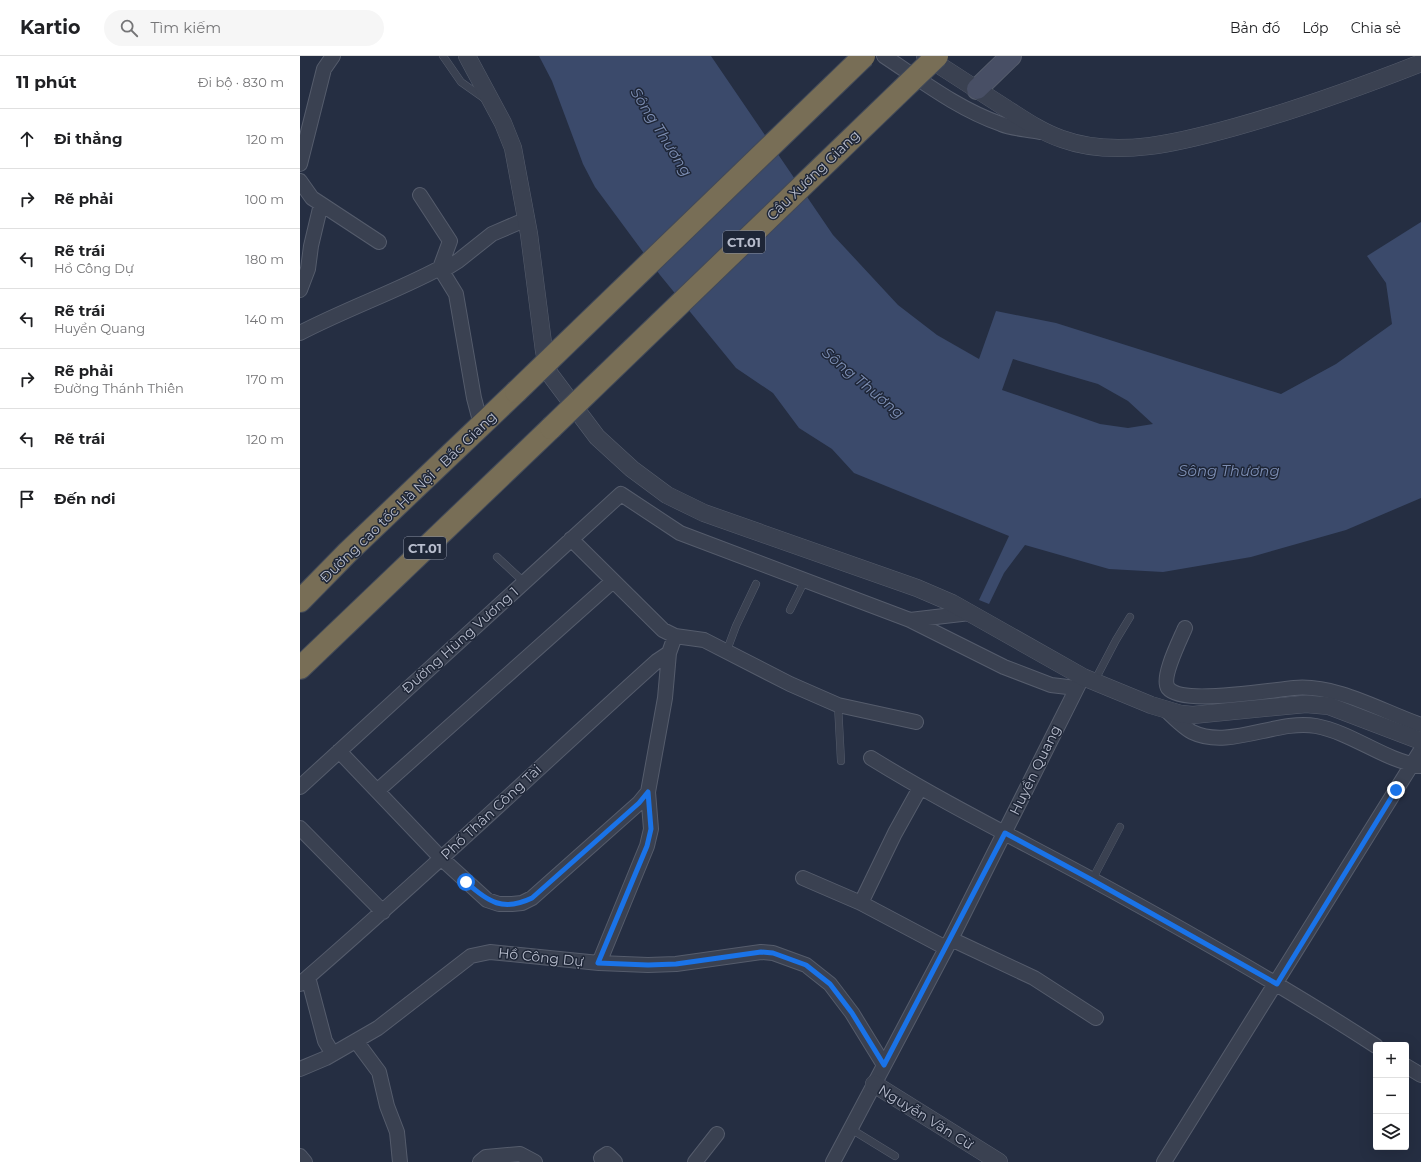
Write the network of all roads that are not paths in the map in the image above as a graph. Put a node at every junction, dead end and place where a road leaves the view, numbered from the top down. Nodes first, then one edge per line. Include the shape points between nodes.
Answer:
1 (333, 56) edge
2 (443, 56) edge
3 (467, 56) edge
4 (864, 56) edge
5 (884, 56) edge
6 (925, 56) edge
7 (937, 56) edge
8 (1010, 56) edge
9 (1421, 62) edge
10 (977, 89) junction
11 (491, 103) junction
12 (1046, 133) junction
13 (300, 164) edge
14 (300, 181) edge
15 (420, 195) dead end
16 (321, 204) junction
17 (527, 219) junction
18 (379, 242) dead end
19 (441, 269) junction
20 (300, 290) edge
21 (300, 333) edge
22 (479, 417) dead end
23 (571, 539) junction
24 (348, 552) junction
25 (497, 557) dead end
26 (613, 580) junction
27 (805, 580) junction
28 (524, 582) junction
29 (300, 584) edge
30 (756, 584) dead end
31 (300, 601) edge
32 (790, 610) dead end
33 (970, 613) junction
34 (1130, 617) dead end
35 (910, 620) junction
36 (1185, 628) dead end
37 (675, 636) junction
38 (727, 650) junction
39 (669, 653) junction
40 (300, 668) edge
41 (1084, 682) junction
42 (838, 706) junction
43 (1166, 710) junction
44 (916, 722) dead end
45 (1421, 725) edge
46 (1421, 741) edge
47 (1421, 750) edge
48 (339, 751) junction
49 (871, 758) dead end
50 (841, 761) dead end
51 (1416, 765) edge
52 (300, 787) edge
53 (920, 788) junction
54 (377, 791) junction
55 (648, 792) junction
56 (1120, 827) dead end
57 (300, 828) edge
58 (1005, 833) junction
59 (442, 858) junction
60 (803, 878) dead end
61 (1092, 880) junction
62 (861, 903) junction
63 (383, 912) junction
64 (948, 943) junction
65 (598, 963) junction
66 (304, 980) edge
67 (1277, 984) junction
68 (1096, 1018) dead end
69 (356, 1041) junction
70 (1373, 1044) edge
71 (333, 1054) junction
72 (884, 1065) junction
73 (1409, 1068) edge
74 (300, 1069) edge
75 (1421, 1075) edge
76 (874, 1084) junction
77 (850, 1130) junction
78 (717, 1134) dead end
79 (300, 1156) edge
80 (895, 1156) dead end
81 (601, 1158) dead end
82 (305, 1162) edge
83 (400, 1162) edge
84 (480, 1162) edge
85 (535, 1162) edge
86 (615, 1162) edge
87 (695, 1162) edge
88 (833, 1162) edge
89 (999, 1162) edge
90 (1164, 1162) edge

1 - 13 street via 324,69
2 - 11 lane via 460,82
3 - 11 street
4 - 24 highway, Đường cao tốc Hà Nội - Bắc Giang, bridge
5 - 12 street via 975,113 1001,125
6 - 10 street
7 - 40 highway, Cầu Xương Giang / CT.01, bridge
8 - 10 main road
9 - 12 street via 1337,96 1268,118 1155,145 1107,148 1086,146
10 - 12 street
11 - 17 street via 513,148
14 - 16 street via 312,198
15 - 19 street via 450,241
16 - 18 street
16 - 20 street via 308,269
17 - 19 street via 492,234 458,261
17 - 33 street via 549,372 597,437 632,469 667,495 704,513 917,588
19 - 21 street
19 - 22 street via 456,294
23 - 26 street
23 - 27 street, Đường Hùng Vương 1 via 620,494 680,533
23 - 28 street, Đường Hùng Vương 1
24 - 29 highway
24 - 31 highway, Đường cao tốc Hà Nội - Bắc Giang
25 - 28 lane
26 - 37 street via 663,630
26 - 54 street
27 - 32 lane
27 - 35 street
28 - 48 street, Đường Hùng Vương 1
30 - 38 lane
33 - 35 street
33 - 41 street
34 - 41 lane
35 - 41 street via 1004,668 1051,685
36 - 45 street via 1167,673 1167,684 1175,692 1207,698 1312,687 1334,692
37 - 38 street via 704,640
37 - 39 street
38 - 42 street
39 - 55 street via 665,698
39 - 59 street, Phố Thân Công Tài via 557,751
41 - 43 street
41 - 58 street, Huyền Quang
42 - 44 street
42 - 50 lane
43 - 46 street via 1193,715 1319,704
43 - 51 street via 1190,731 1208,736 1224,737 1292,726 1315,726 1352,737 1371,748
47 - 51 street
48 - 52 street, Đường Hùng Vương 1
48 - 54 street
49 - 53 street
51 - 67 street
53 - 58 street
53 - 62 street
54 - 59 street
55 - 59 street via 639,803 532,898 522,903 499,904 487,900
55 - 65 street via 651,829 647,846
56 - 61 lane
57 - 63 street
58 - 61 street
58 - 64 street, Huyền Quang
59 - 63 street, Phố Thân Công Tài
60 - 62 street
61 - 67 street
62 - 64 street
63 - 66 street, Phố Thân Công Tài
64 - 68 street via 1034,978
64 - 72 street, Huyền Quang
65 - 69 street, Hồ Công Dự via 490,952 471,956 378,1028
65 - 72 street, Hồ Công Dự via 676,964 761,952 773,953 806,965 830,984 852,1013
66 - 71 street via 325,1041
67 - 70 street
67 - 90 street
69 - 71 street, Hồ Công Dự
69 - 83 street via 378,1072 397,1132
71 - 74 street, Hồ Công Dự
72 - 76 street, Huyền Quang
73 - 75 street
76 - 77 street, Huyền Quang
76 - 89 street, Nguyễn Văn Cừ
77 - 80 lane
77 - 88 street, Huyền Quang
78 - 87 street
79 - 82 street
81 - 86 street via 607,1154
84 - 85 street via 486,1158 520,1154

